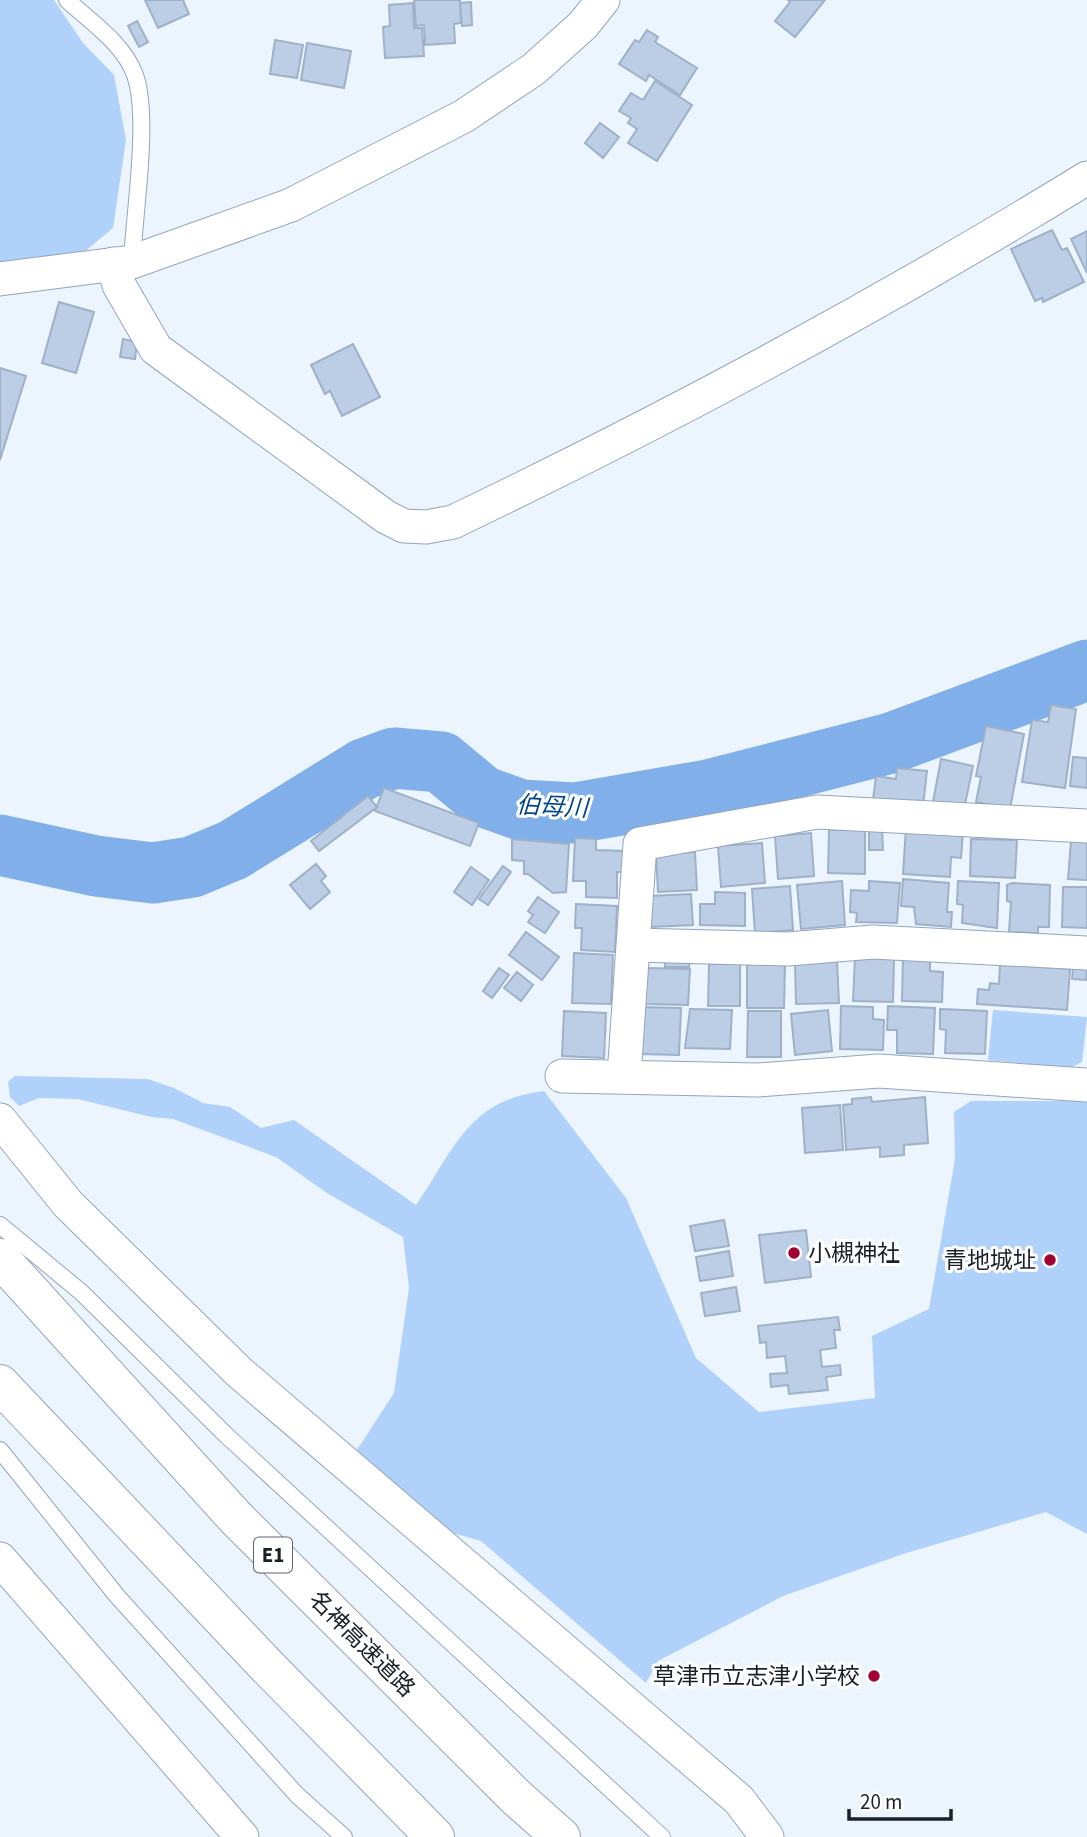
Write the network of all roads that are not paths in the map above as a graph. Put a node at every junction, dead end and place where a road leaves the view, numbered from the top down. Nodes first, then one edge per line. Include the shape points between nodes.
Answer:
1 (67, 0) edge
2 (603, 0) edge
3 (1087, 178) edge
4 (123, 263) junction
5 (0, 279) edge
6 (1087, 826) edge
7 (634, 945) junction
8 (1087, 953) edge
9 (562, 1076) dead end
10 (624, 1076) junction
11 (1087, 1085) edge
12 (0, 1120) edge
13 (0, 1224) edge
14 (0, 1258) edge
15 (0, 1384) edge
16 (0, 1450) edge
17 (0, 1559) edge
18 (242, 1837) edge
19 (344, 1837) edge
20 (436, 1837) edge
21 (561, 1837) edge
22 (662, 1837) edge
23 (768, 1837) edge

1 - 4 lane via 119,48 135,75 141,125
2 - 4 street via 583,25 534,69 464,116 291,205
3 - 4 street via 971,249 681,409 453,522 426,527 404,526 358,498 156,349 119,285
4 - 5 street
6 - 7 street via 817,812 640,844
7 - 8 street via 788,949 873,942
7 - 10 street
9 - 10 street
10 - 11 street via 758,1080 879,1071
12 - 23 street via 68,1204 239,1372 739,1800
13 - 22 lane via 81,1292 227,1436
14 - 21 highway, 名神高速道路 / E1 via 236,1518
15 - 20 highway
16 - 19 lane via 117,1596 297,1795
17 - 18 street

